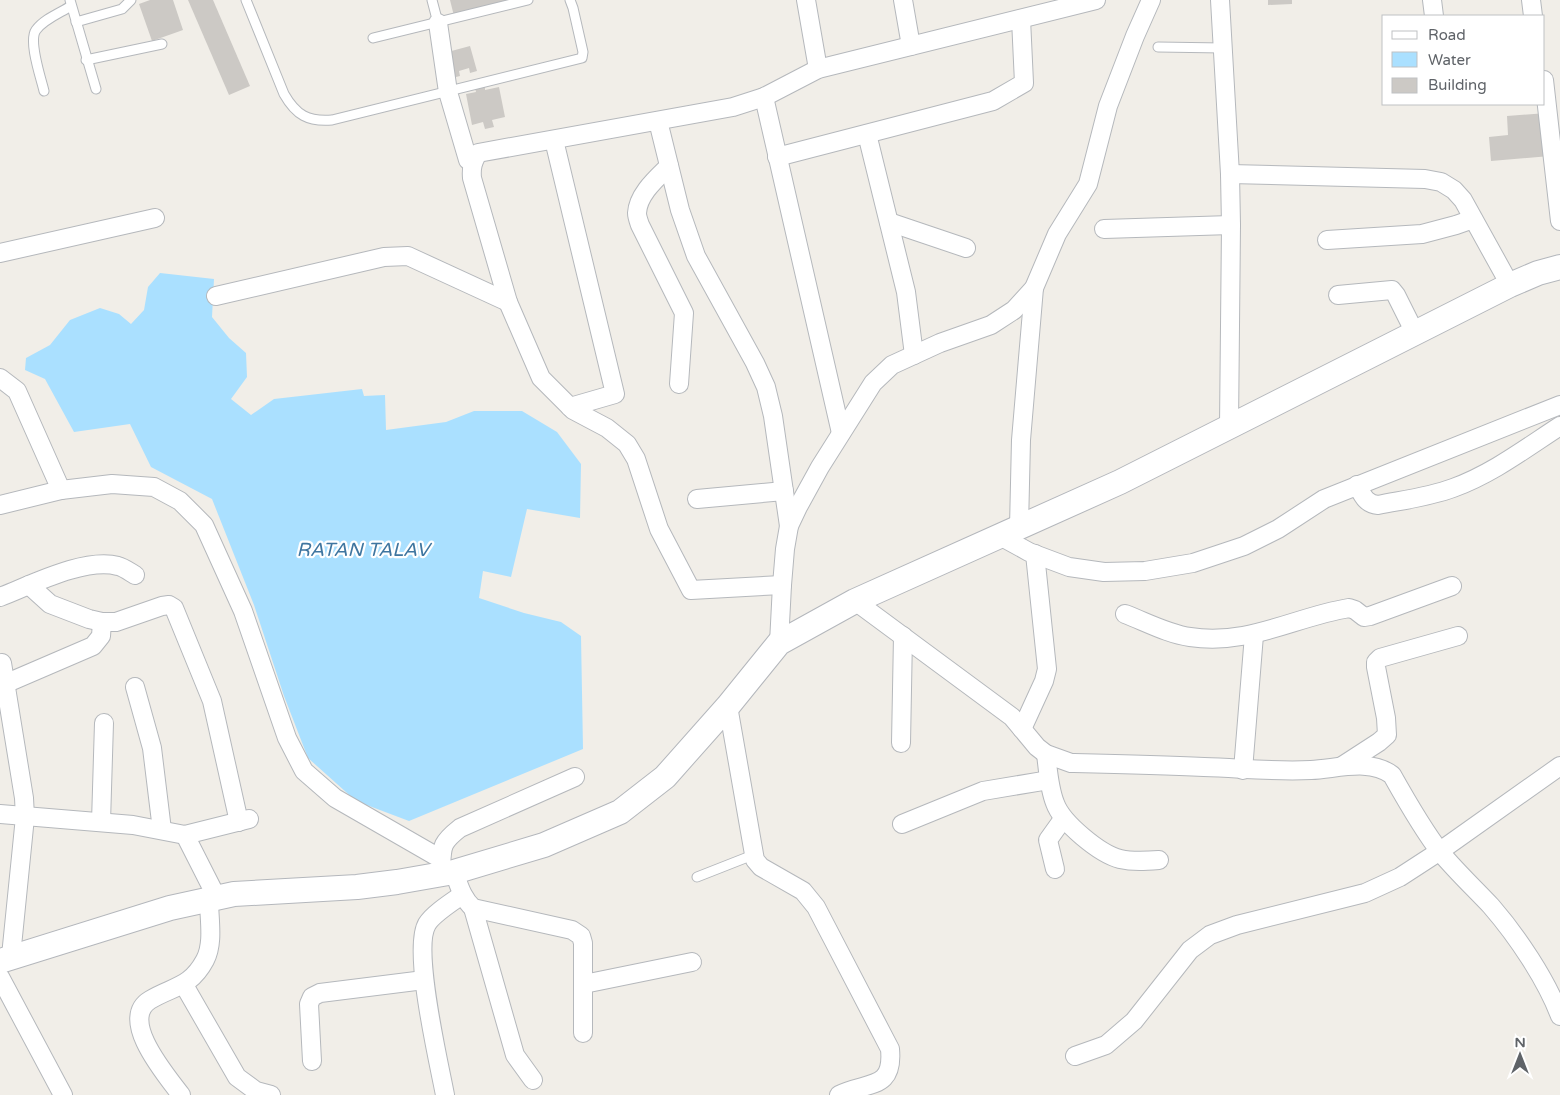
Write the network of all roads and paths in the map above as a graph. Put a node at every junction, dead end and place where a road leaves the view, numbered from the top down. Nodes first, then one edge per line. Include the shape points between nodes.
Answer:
1 (131, 0) edge
2 (246, 0) edge
3 (432, 0) edge
4 (528, 0) edge
5 (570, 0) edge
6 (806, 0) edge
7 (903, 0) edge
8 (1096, 0) edge
9 (1151, 0) edge
10 (1220, 0) edge
11 (1432, 0) edge
12 (1530, 0) edge
13 (70, 3) edge
14 (1434, 15) edge
15 (1533, 15) edge
16 (1021, 18) junction
17 (76, 22) junction
18 (438, 22) junction
19 (373, 38) dead end
20 (162, 44) dead end
21 (911, 46) junction
22 (1158, 47) dead end
23 (1223, 48) junction
24 (86, 60) junction
25 (818, 69) junction
26 (96, 89) dead end
27 (1545, 89) edge
28 (44, 91) dead end
29 (448, 92) junction
30 (764, 97) junction
31 (658, 120) junction
32 (866, 134) junction
33 (554, 140) junction
34 (777, 157) junction
35 (473, 162) junction
36 (670, 166) junction
37 (1230, 174) junction
38 (155, 218) dead end
39 (1473, 219) junction
40 (1560, 221) edge
41 (889, 222) junction
42 (1231, 225) junction
43 (1104, 229) dead end
44 (1327, 240) dead end
45 (966, 248) dead end
46 (0, 253) edge
47 (1560, 268) edge
48 (1510, 285) junction
49 (1034, 288) junction
50 (1338, 295) dead end
51 (216, 296) dead end
52 (508, 302) junction
53 (1415, 333) junction
54 (914, 355) junction
55 (0, 378) edge
56 (679, 384) dead end
57 (1560, 405) edge
58 (570, 407) junction
59 (1560, 426) edge
60 (1229, 427) junction
61 (842, 433) junction
62 (1357, 485) junction
63 (61, 490) junction
64 (784, 491) junction
65 (697, 499) dead end
66 (0, 505) edge
67 (789, 526) junction
68 (1009, 532) junction
69 (1035, 554) junction
70 (135, 575) dead end
71 (782, 584) junction
72 (29, 585) junction
73 (1452, 586) dead end
74 (0, 596) edge
75 (855, 601) junction
76 (1125, 614) dead end
77 (102, 622) junction
78 (1254, 635) junction
79 (903, 636) junction
80 (1458, 636) dead end
81 (779, 643) junction
82 (2, 663) dead end
83 (3, 686) edge
84 (135, 686) dead end
85 (728, 706) junction
86 (104, 723) dead end
87 (1022, 729) junction
88 (901, 742) dead end
89 (1046, 754) junction
90 (1560, 766) edge
91 (1340, 768) junction
92 (1243, 770) junction
93 (575, 777) dead end
94 (1049, 780) junction
95 (0, 814) edge
96 (25, 817) junction
97 (1063, 819) junction
98 (101, 822) junction
99 (902, 824) dead end
100 (162, 830) junction
101 (185, 836) junction
102 (1440, 851) junction
103 (753, 855) junction
104 (1159, 860) dead end
105 (445, 868) junction
106 (1055, 869) dead end
107 (697, 878) dead end
108 (213, 899) junction
109 (468, 901) junction
110 (3, 962) edge
111 (692, 962) dead end
112 (424, 980) junction
113 (584, 984) junction
114 (184, 985) junction
115 (1560, 1016) edge
116 (583, 1033) dead end
117 (1075, 1056) dead end
118 (312, 1061) dead end
119 (533, 1080) dead end
120 (843, 1093) edge
121 (63, 1095) edge
122 (180, 1095) edge
123 (272, 1095) edge
124 (445, 1095) edge

1 - 17 lane via 122,9
2 - 29 lane via 284,94 290,105 311,120 332,120
3 - 18 lane
4 - 18 lane
5 - 29 lane via 582,58
6 - 25 street
7 - 21 street
8 - 16 street
9 - 49 street via 1108,106 1088,184 1057,234
10 - 23 street
11 - 14 street
12 - 15 street
13 - 17 lane
13 - 28 lane via 34,32 32,42
16 - 21 street
16 - 32 street via 1024,83 993,101
17 - 24 lane
18 - 19 lane
18 - 29 street
20 - 24 lane
21 - 25 street
22 - 23 lane
23 - 37 street
24 - 26 lane
25 - 30 street
27 - 40 street
29 - 35 street via 468,160
30 - 31 street via 733,107
30 - 34 street
31 - 33 street
31 - 36 street
32 - 34 street
32 - 41 street
33 - 35 street via 478,153
33 - 58 street via 615,394
34 - 61 street
35 - 52 street via 472,178
36 - 56 street via 652,183 640,201 637,214 684,313
36 - 64 street via 680,210 696,256 766,387
37 - 39 street via 1425,179 1441,182 1454,190
37 - 42 street
38 - 46 street
39 - 44 street via 1422,234
39 - 48 street
41 - 45 street
41 - 54 street via 906,292
42 - 43 street
42 - 60 street
47 - 48 street
48 - 53 street
49 - 54 street via 1014,310 991,325
49 - 68 street via 1023,421
50 - 53 street via 1392,290
51 - 52 street via 384,257 408,256
52 - 58 street via 541,378
53 - 60 street
54 - 61 street via 892,365 873,383
55 - 63 street via 17,391
57 - 62 street
58 - 71 street via 607,428 627,444 636,459 659,528 690,590
59 - 62 street via 1491,470 1428,496 1370,504
60 - 68 street via 1120,482
61 - 67 street
62 - 69 street via 1324,499 1278,529 1244,546 1193,563 1144,572 1104,572 1069,568
63 - 66 street
63 - 105 street via 112,484 154,486 180,501 204,525 243,611 287,738 304,771 335,798
64 - 65 street
64 - 67 street
67 - 71 street
68 - 69 street
68 - 75 street
69 - 87 street via 1047,669
70 - 72 street via 118,566 93,565 68,570
71 - 81 street
72 - 74 street
72 - 77 street via 50,604
73 - 78 street via 1370,616 1364,617 1349,608
75 - 79 street
75 - 81 street
76 - 78 street via 1190,637
77 - 83 street via 101,636 93,646
77 - 101 street via 116,622 162,606 174,608 212,701 244,821
78 - 92 street
79 - 87 street via 1012,717
79 - 88 street
80 - 91 street via 1380,658 1376,662 1387,735
81 - 85 street
82 - 83 street
83 - 96 street
84 - 100 street via 152,748
85 - 103 street
85 - 105 street via 665,777 620,812 544,846
86 - 98 street
87 - 89 street
89 - 92 street via 1071,763
89 - 94 street
90 - 102 street
91 - 92 street
91 - 102 street via 1374,766 1392,775
93 - 105 street via 460,828 448,837 442,848
94 - 97 street
94 - 99 street via 983,791
95 - 96 street
96 - 98 street
96 - 110 street
97 - 104 street via 1089,842 1119,859
97 - 106 street via 1048,840
98 - 100 street
100 - 101 street
101 - 108 street
102 - 115 street via 1491,906 1530,959 1549,989
102 - 117 street via 1400,877 1365,893 1237,925 1210,935 1190,950 1134,1020 1106,1045
103 - 107 lane
103 - 120 street via 758,864 809,897 890,1049 888,1073 880,1081
105 - 108 street via 398,882 234,894
105 - 109 street
108 - 110 street via 170,908
108 - 114 street via 206,959
109 - 112 street via 427,925 423,946
109 - 113 street via 572,930 583,943
109 - 119 street via 515,1055
110 - 121 street
111 - 113 street
112 - 118 street via 312,997 309,1004
112 - 124 street
113 - 116 street
114 - 122 street via 150,999 141,1006 138,1017 142,1036 153,1057
114 - 123 street via 236,1076 256,1092

